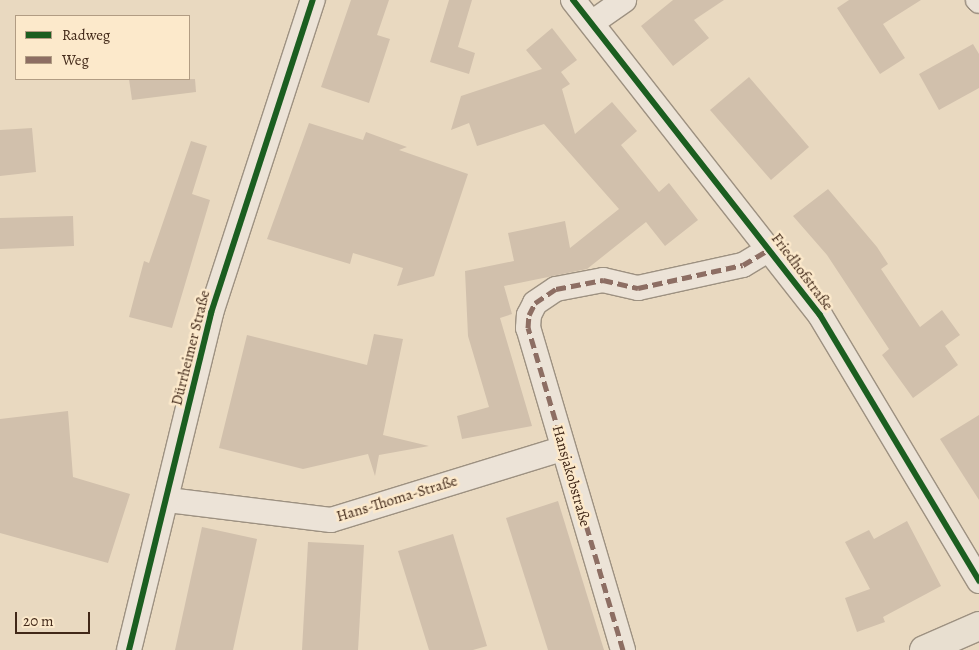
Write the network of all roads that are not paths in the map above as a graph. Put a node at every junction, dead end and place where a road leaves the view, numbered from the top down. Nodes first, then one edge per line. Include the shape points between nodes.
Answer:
1 (313, 0) edge
2 (573, 0) edge
3 (624, 0) edge
4 (593, 22) junction
5 (770, 250) junction
6 (562, 449) junction
7 (168, 500) junction
8 (979, 581) edge
9 (979, 626) edge
10 (129, 650) edge
11 (622, 650) edge
12 (924, 650) edge

1 - 7 street, Dürrheimer Straße via 211,313
2 - 4 street, Friedhofstraße
3 - 4 street
4 - 5 street, Friedhofstraße
5 - 6 street, Hansjakobstraße via 743,265 638,288 603,280 556,289 535,303 529,315 528,328
5 - 8 street, Friedhofstraße via 820,315
6 - 7 street, Hans-Thoma-Straße via 331,520
6 - 11 street, Hansjakobstraße
7 - 10 street, Dürrheimer Straße
9 - 12 main road

